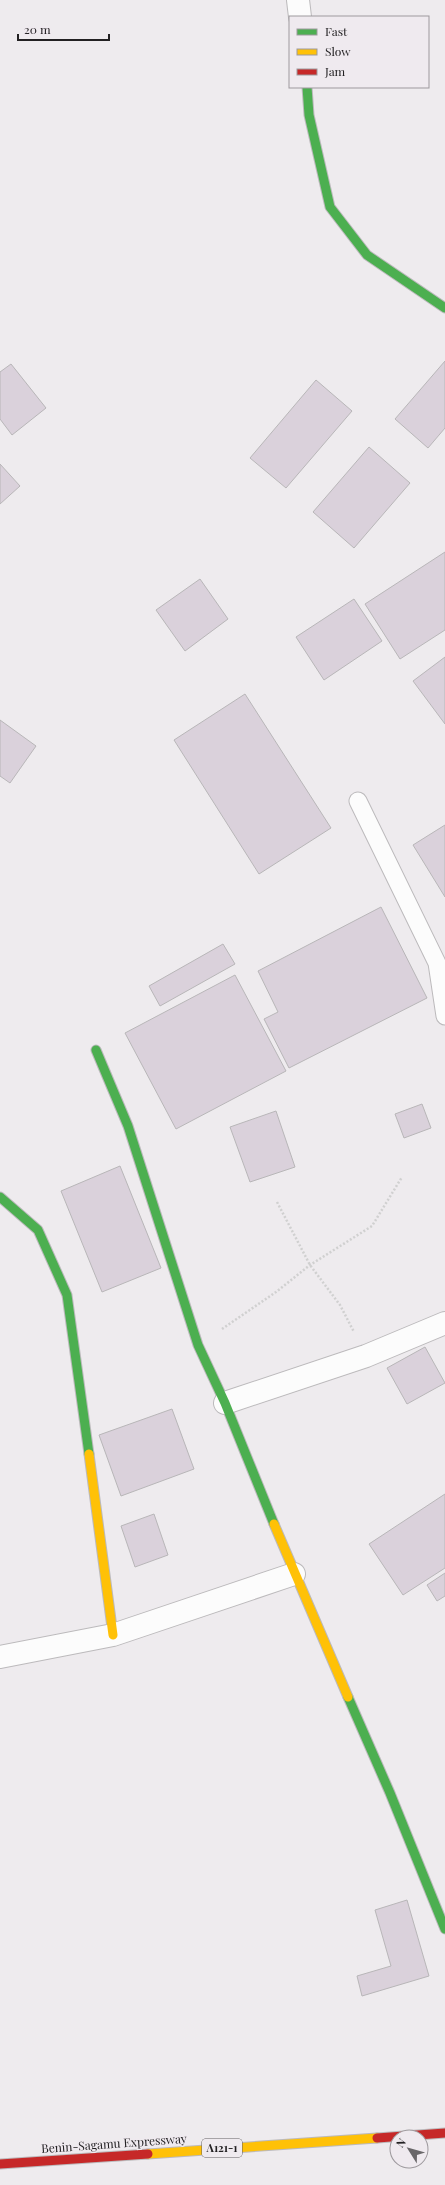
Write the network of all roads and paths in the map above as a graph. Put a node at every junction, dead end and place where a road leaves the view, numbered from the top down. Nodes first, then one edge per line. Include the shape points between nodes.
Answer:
1 (298, 0) edge
2 (300, 16) edge
3 (307, 88) edge
4 (445, 308) edge
5 (358, 801) dead end
6 (445, 1016) edge
7 (96, 1050) dead end
8 (402, 1177) dead end
9 (0, 1196) edge
10 (277, 1202) dead end
11 (310, 1265) junction
12 (445, 1323) edge
13 (198, 1345) junction
14 (366, 1356) junction
15 (225, 1403) junction
16 (294, 1574) junction
17 (113, 1635) junction
18 (0, 1657) edge
19 (445, 1929) edge
20 (445, 2133) edge
21 (0, 2164) edge

1 - 2 street
3 - 4 main road via 309,115 330,207 367,255
5 - 6 lane via 437,963
7 - 13 main road via 128,1126
8 - 11 path via 372,1226
9 - 17 main road via 38,1230 67,1296
10 - 11 path
11 - 13 path via 276,1292
11 - 14 path via 340,1305
12 - 14 street
13 - 15 main road
14 - 15 street
15 - 16 main road
16 - 17 street
16 - 19 main road via 390,1793
17 - 18 street
20 - 21 main road, Benin-Sagamu Expressway / A121-1

